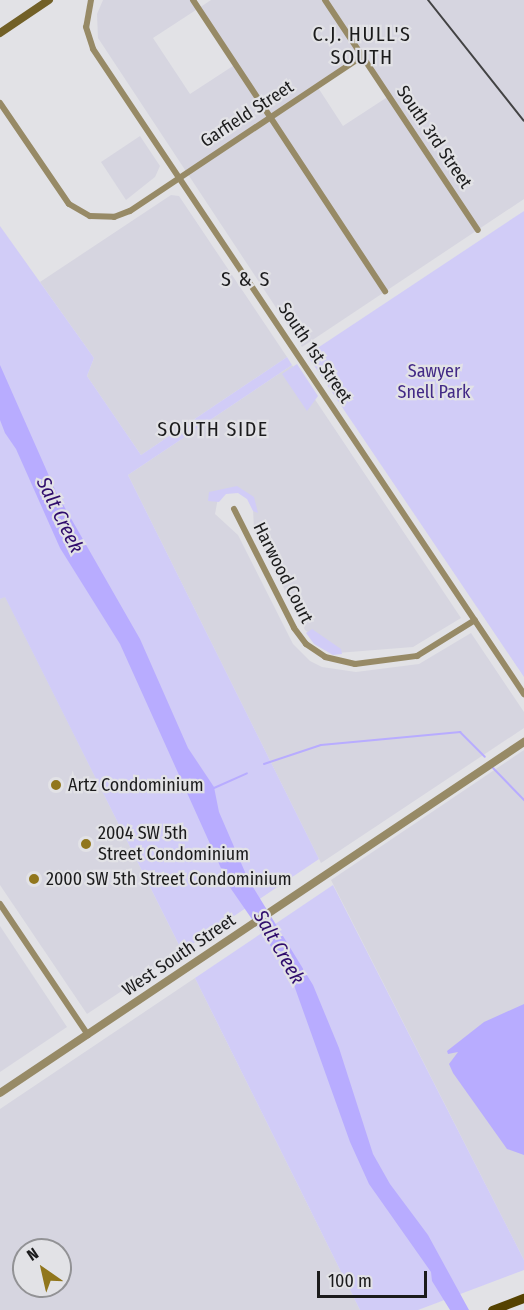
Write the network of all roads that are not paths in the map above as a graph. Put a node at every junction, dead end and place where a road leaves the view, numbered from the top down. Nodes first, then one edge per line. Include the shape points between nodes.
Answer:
1 (49, 0) edge
2 (91, 0) edge
3 (193, 0) edge
4 (325, 0) edge
5 (0, 33) edge
6 (362, 56) junction
7 (0, 103) edge
8 (271, 116) junction
9 (179, 177) junction
10 (478, 230) dead end
11 (385, 291) dead end
12 (234, 509) dead end
13 (475, 620) junction
14 (524, 694) edge
15 (524, 742) edge
16 (0, 904) edge
17 (88, 1035) junction
18 (0, 1093) edge
19 (523, 1298) edge
20 (492, 1310) edge

1 - 5 main road
2 - 9 street, South 1st Street via 86,27 93,49
3 - 8 street
4 - 6 street, South 3rd Street
6 - 8 street, Garfield Street
6 - 10 street, South 3rd Street
7 - 9 street, Garfield Street via 60,194 79,212 99,217 121,215
8 - 9 street, Garfield Street
8 - 11 street
9 - 13 street, South 1st Street
12 - 13 street, Harwood Court via 294,628 306,644 325,657 355,664 417,656
13 - 14 street, South 1st Street
15 - 17 street, West South Street
16 - 17 street
17 - 18 street, West South Street
19 - 20 main road

